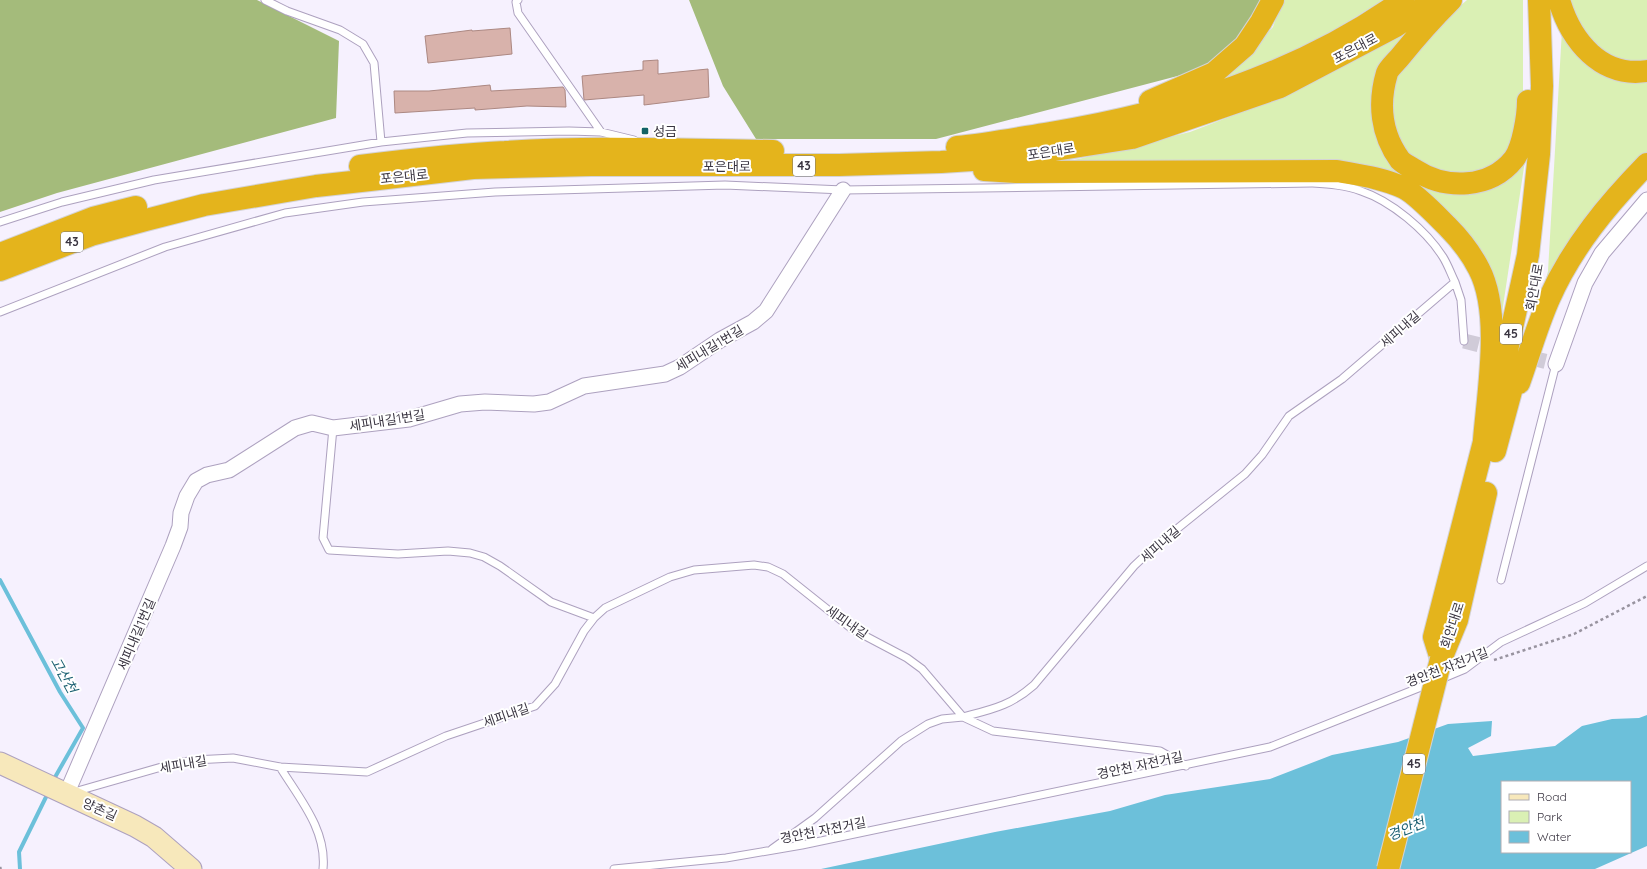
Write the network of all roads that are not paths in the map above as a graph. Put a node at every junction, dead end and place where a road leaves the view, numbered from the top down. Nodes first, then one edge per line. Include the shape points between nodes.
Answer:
1 (265, 0) edge
2 (518, 0) edge
3 (1273, 0) edge
4 (1403, 0) edge
5 (1434, 0) edge
6 (1451, 0) edge
7 (1539, 0) edge
8 (1553, 0) edge
9 (1559, 0) edge
10 (1647, 71) edge
11 (1082, 128) junction
12 (601, 132) junction
13 (381, 142) junction
14 (679, 150) junction
15 (893, 163) junction
16 (1647, 164) edge
17 (843, 190) junction
18 (1647, 200) edge
19 (93, 218) junction
20 (146, 220) junction
21 (0, 222) edge
22 (0, 241) edge
23 (0, 254) edge
24 (0, 270) edge
25 (1455, 282) junction
26 (0, 284) edge
27 (0, 312) edge
28 (1464, 341) dead end
29 (1556, 364) joint
30 (333, 428) junction
31 (1491, 442) junction
32 (1647, 566) edge
33 (1501, 580) dead end
34 (594, 618) junction
35 (963, 717) junction
36 (0, 763) edge
37 (1186, 766) junction
38 (280, 767) junction
39 (66, 795) junction
40 (770, 851) junction
41 (191, 869) edge
42 (323, 869) edge
43 (614, 869) edge
44 (1388, 869) edge

1 - 13 lane via 287,11 340,30 363,44 374,63
2 - 12 lane via 518,13
3 - 11 highway via 1245,46 1214,73
4 - 11 highway, 포은대로 via 1327,48 1270,74 1157,112
5 - 15 highway, 포은대로 / 43 via 1396,26 1280,87 1132,138 1003,158
6 - 7 highway via 1423,28 1388,72 1381,105 1386,134 1401,161 1426,177 1460,185 1495,175 1514,158 1527,122 1532,37
7 - 31 highway, 회안대로 / 45 via 1542,86 1539,154 1528,255 1499,389
8 - 31 highway, 회안대로 / 45 via 1554,92 1542,240 1525,336
9 - 10 highway via 1565,20 1586,50 1608,67 1632,74
11 - 14 highway, 포은대로 / 43 via 978,145 886,152
12 - 13 lane via 467,133
12 - 14 lane
13 - 21 lane via 154,180 62,202
14 - 19 highway, 포은대로 / 43 via 506,152 422,158 310,173 174,198
15 - 20 highway, 포은대로 / 43 via 839,166 591,165 473,168 316,186 204,206
15 - 31 highway via 1016,172 1336,171 1373,178 1405,188 1463,243 1480,270 1487,291 1491,317
16 - 31 highway via 1613,199 1582,240 1549,299
17 - 25 lane via 1312,183 1336,185 1361,191 1408,218 1443,257
17 - 27 lane via 725,186 496,192 362,202 293,212 165,247
17 - 30 street, 세피내길1번길 via 766,311 753,322 665,374 584,386 549,402 460,404 409,419
18 - 29 street via 1602,253 1585,283
19 - 22 highway via 40,226
19 - 23 highway, 포은대로 / 43
20 - 24 highway, 포은대로 / 43 via 91,235
20 - 26 highway
25 - 28 lane via 1461,300
25 - 35 lane, 세피내길 via 1342,379 1289,416 1262,455 1245,474 1134,566 1025,693 1002,707
29 - 33 lane
30 - 34 lane via 324,538 329,550 398,554 448,551 470,553 500,566 551,602
30 - 39 street, 세피내길1번길 via 312,423 294,428 229,470 196,481 181,513 174,546
31 - 44 highway, 회안대로 / 45, bridge via 1456,620 1441,659
32 - 37 lane via 1585,603 1501,642 1465,669 1270,747
34 - 35 lane, 세피내길 via 605,608 670,577 694,570 754,565 768,567 784,574 852,628 922,669
34 - 38 lane, 세피내길 via 555,684 535,706 446,736 367,772
35 - 37 lane via 993,731 1160,751
35 - 40 lane via 942,719 928,724 901,741 815,818
36 - 39 street, 양촌길
37 - 40 lane
38 - 39 lane, 세피내길 via 233,758 194,760
38 - 42 lane via 316,826 323,847
39 - 41 street, 양촌길 via 135,826
40 - 43 lane

